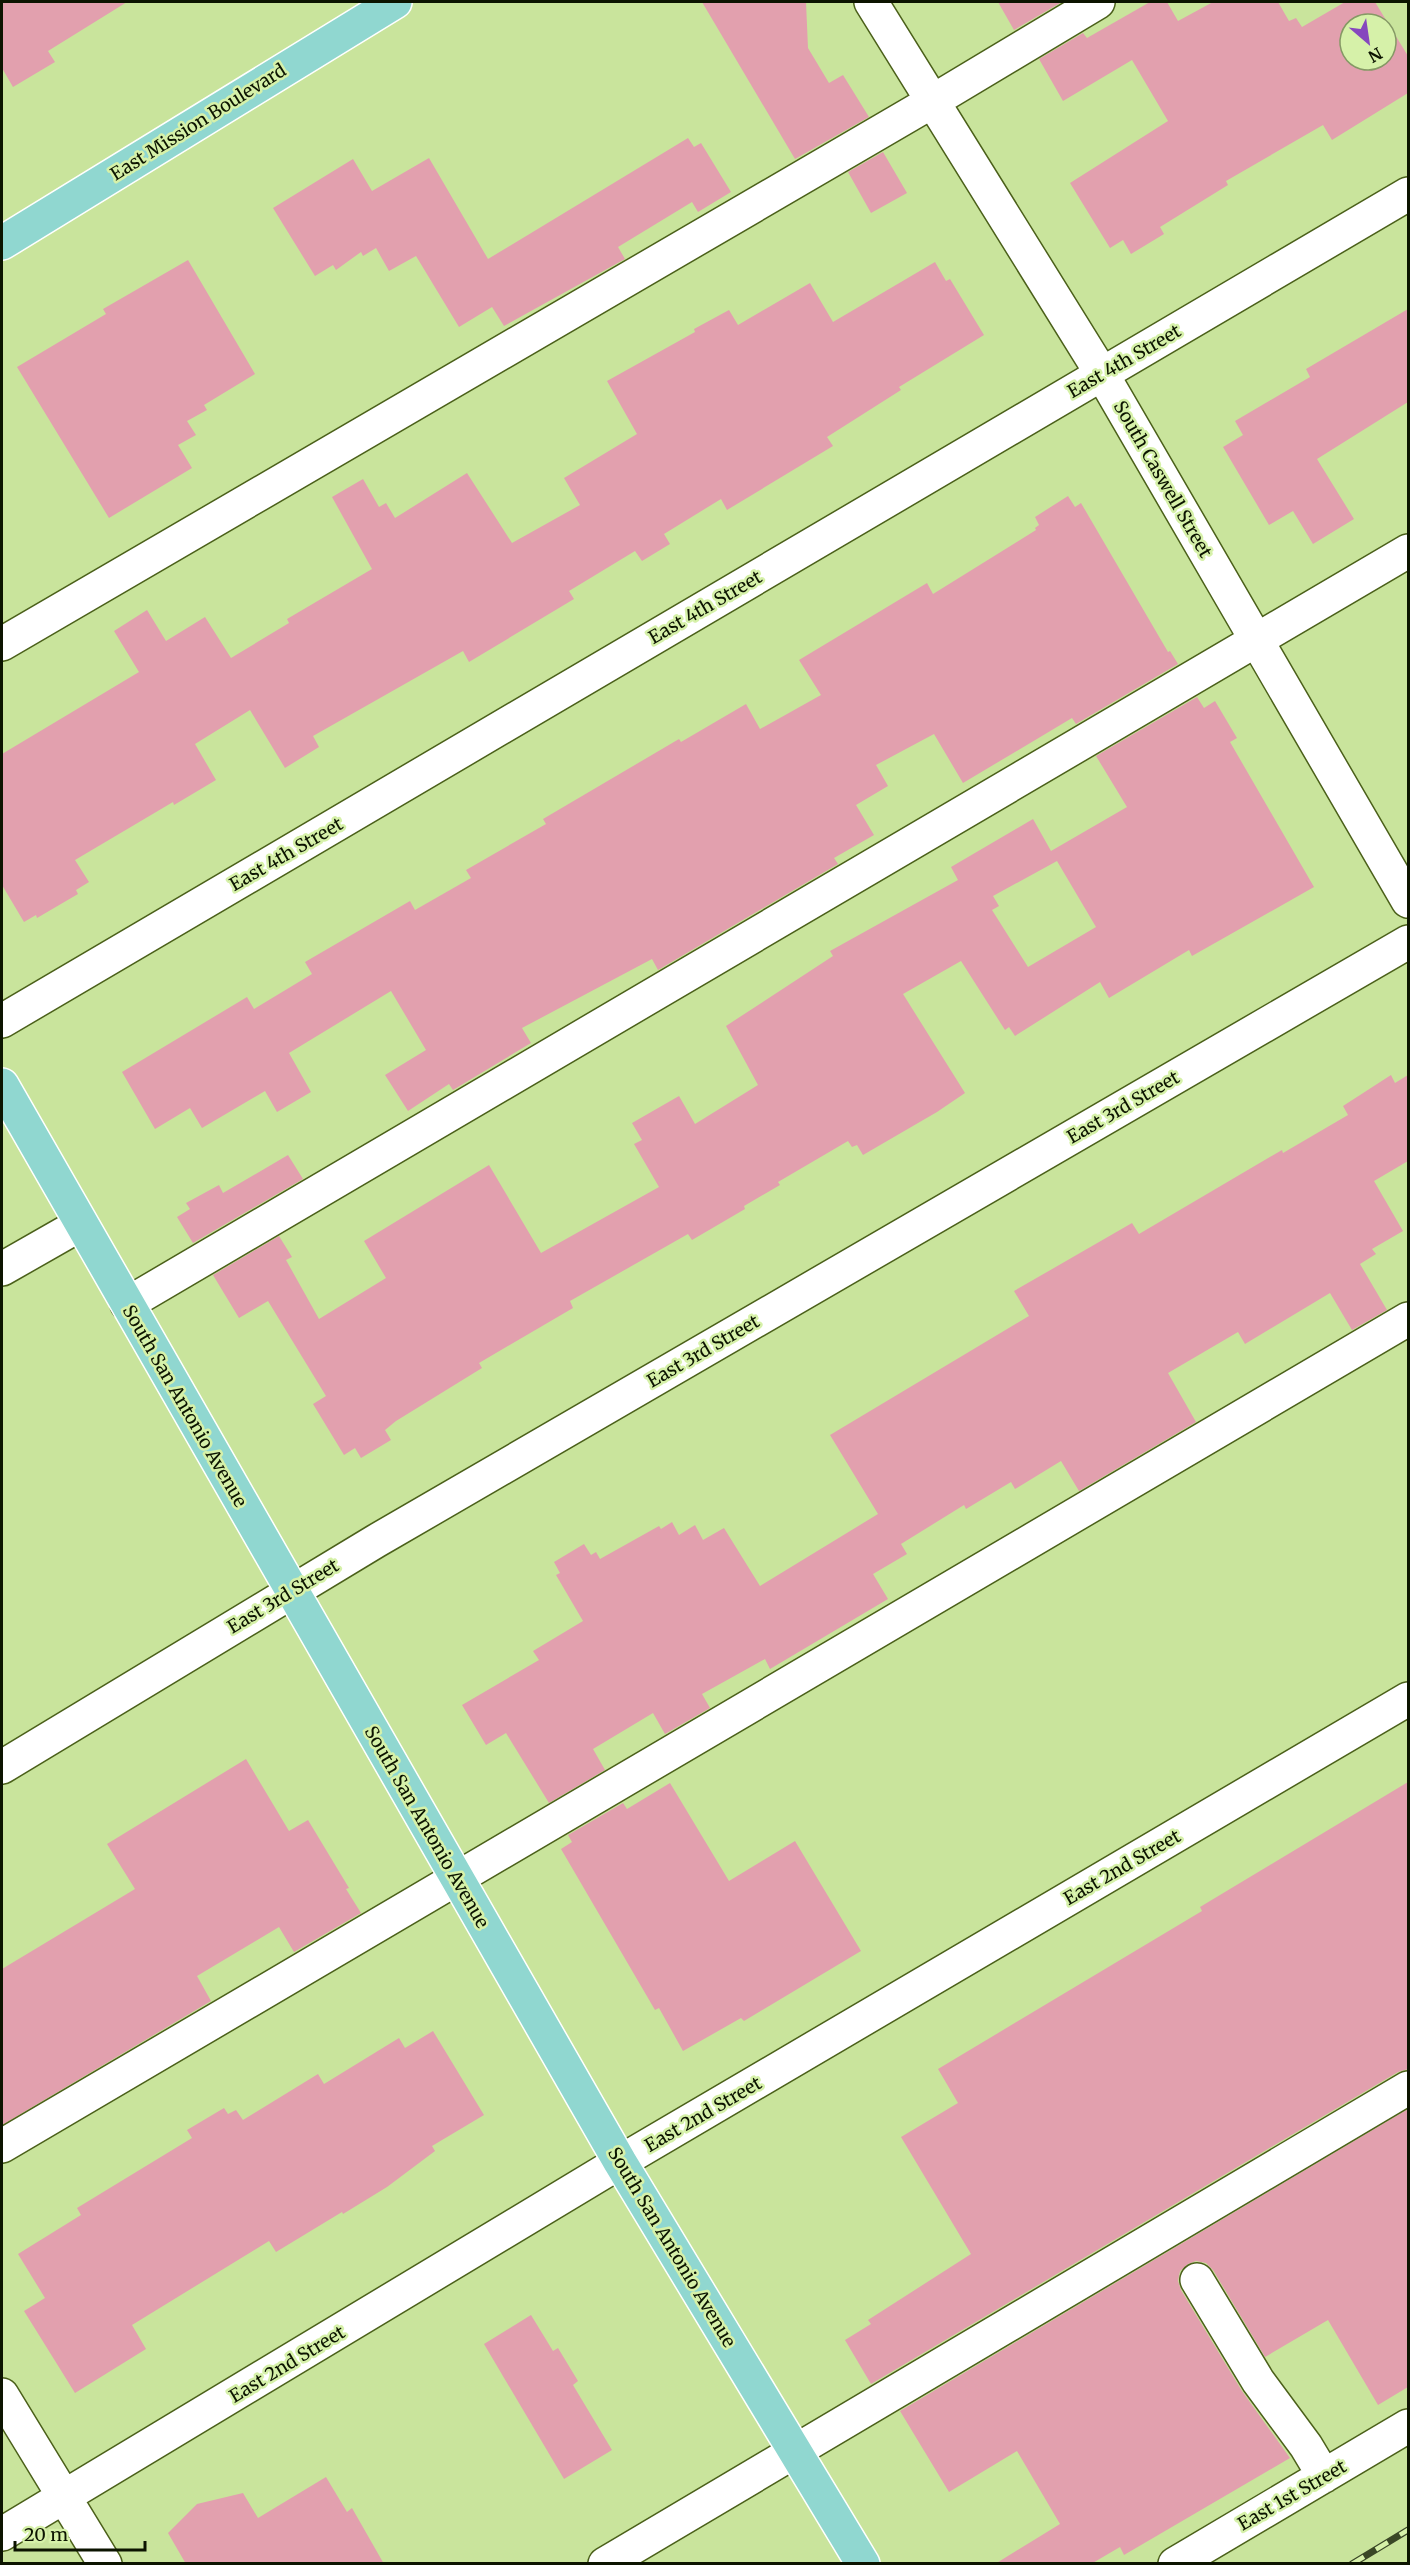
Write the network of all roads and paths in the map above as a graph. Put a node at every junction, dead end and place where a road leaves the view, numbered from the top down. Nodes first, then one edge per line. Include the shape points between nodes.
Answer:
1 (395, 2) edge
2 (871, 2) edge
3 (1098, 2) edge
4 (933, 101) junction
5 (1408, 194) edge
6 (2, 243) edge
7 (1102, 374) junction
8 (1408, 551) edge
9 (1257, 641) junction
10 (2, 644) edge
11 (1408, 900) edge
12 (1408, 942) edge
13 (2, 1022) edge
14 (2, 1085) edge
15 (81, 1224) junction
16 (2, 1269) edge
17 (127, 1304) junction
18 (1408, 1319) edge
19 (291, 1591) junction
20 (1408, 1699) edge
21 (2, 1767) edge
22 (457, 1879) junction
23 (1408, 2088) edge
24 (2, 2146) edge
25 (620, 2162) junction
26 (1197, 2280) dead end
27 (2, 2395) edge
28 (1408, 2427) edge
29 (795, 2451) junction
30 (1324, 2476) junction
31 (65, 2497) junction
32 (2, 2534) edge
33 (105, 2564) edge
34 (604, 2564) edge
35 (863, 2564) edge
36 (1175, 2564) edge

1 - 6 main road, East Mission Boulevard
2 - 4 street, South Caswell Street
3 - 4 street
4 - 7 street, South Caswell Street
4 - 10 street
5 - 7 street, East 4th Street
7 - 9 street, South Caswell Street
7 - 13 street, East 4th Street
8 - 9 street
9 - 11 street, South Caswell Street
9 - 17 street
12 - 19 street, East 3rd Street
14 - 15 main road, South San Antonio Avenue
15 - 16 street
15 - 17 main road, South San Antonio Avenue
17 - 19 main road, South San Antonio Avenue
18 - 22 street
19 - 21 street, East 3rd Street
19 - 22 main road, South San Antonio Avenue
20 - 25 street, East 2nd Street
22 - 24 street
22 - 25 main road, South San Antonio Avenue
23 - 29 street
25 - 29 main road, South San Antonio Avenue
25 - 31 street, East 2nd Street
26 - 30 street via 1258,2381
27 - 31 street
28 - 30 street, East 1st Street
29 - 34 street
29 - 35 main road, South San Antonio Avenue
30 - 36 street, East 1st Street
31 - 32 street, East 2nd Street
31 - 33 street

